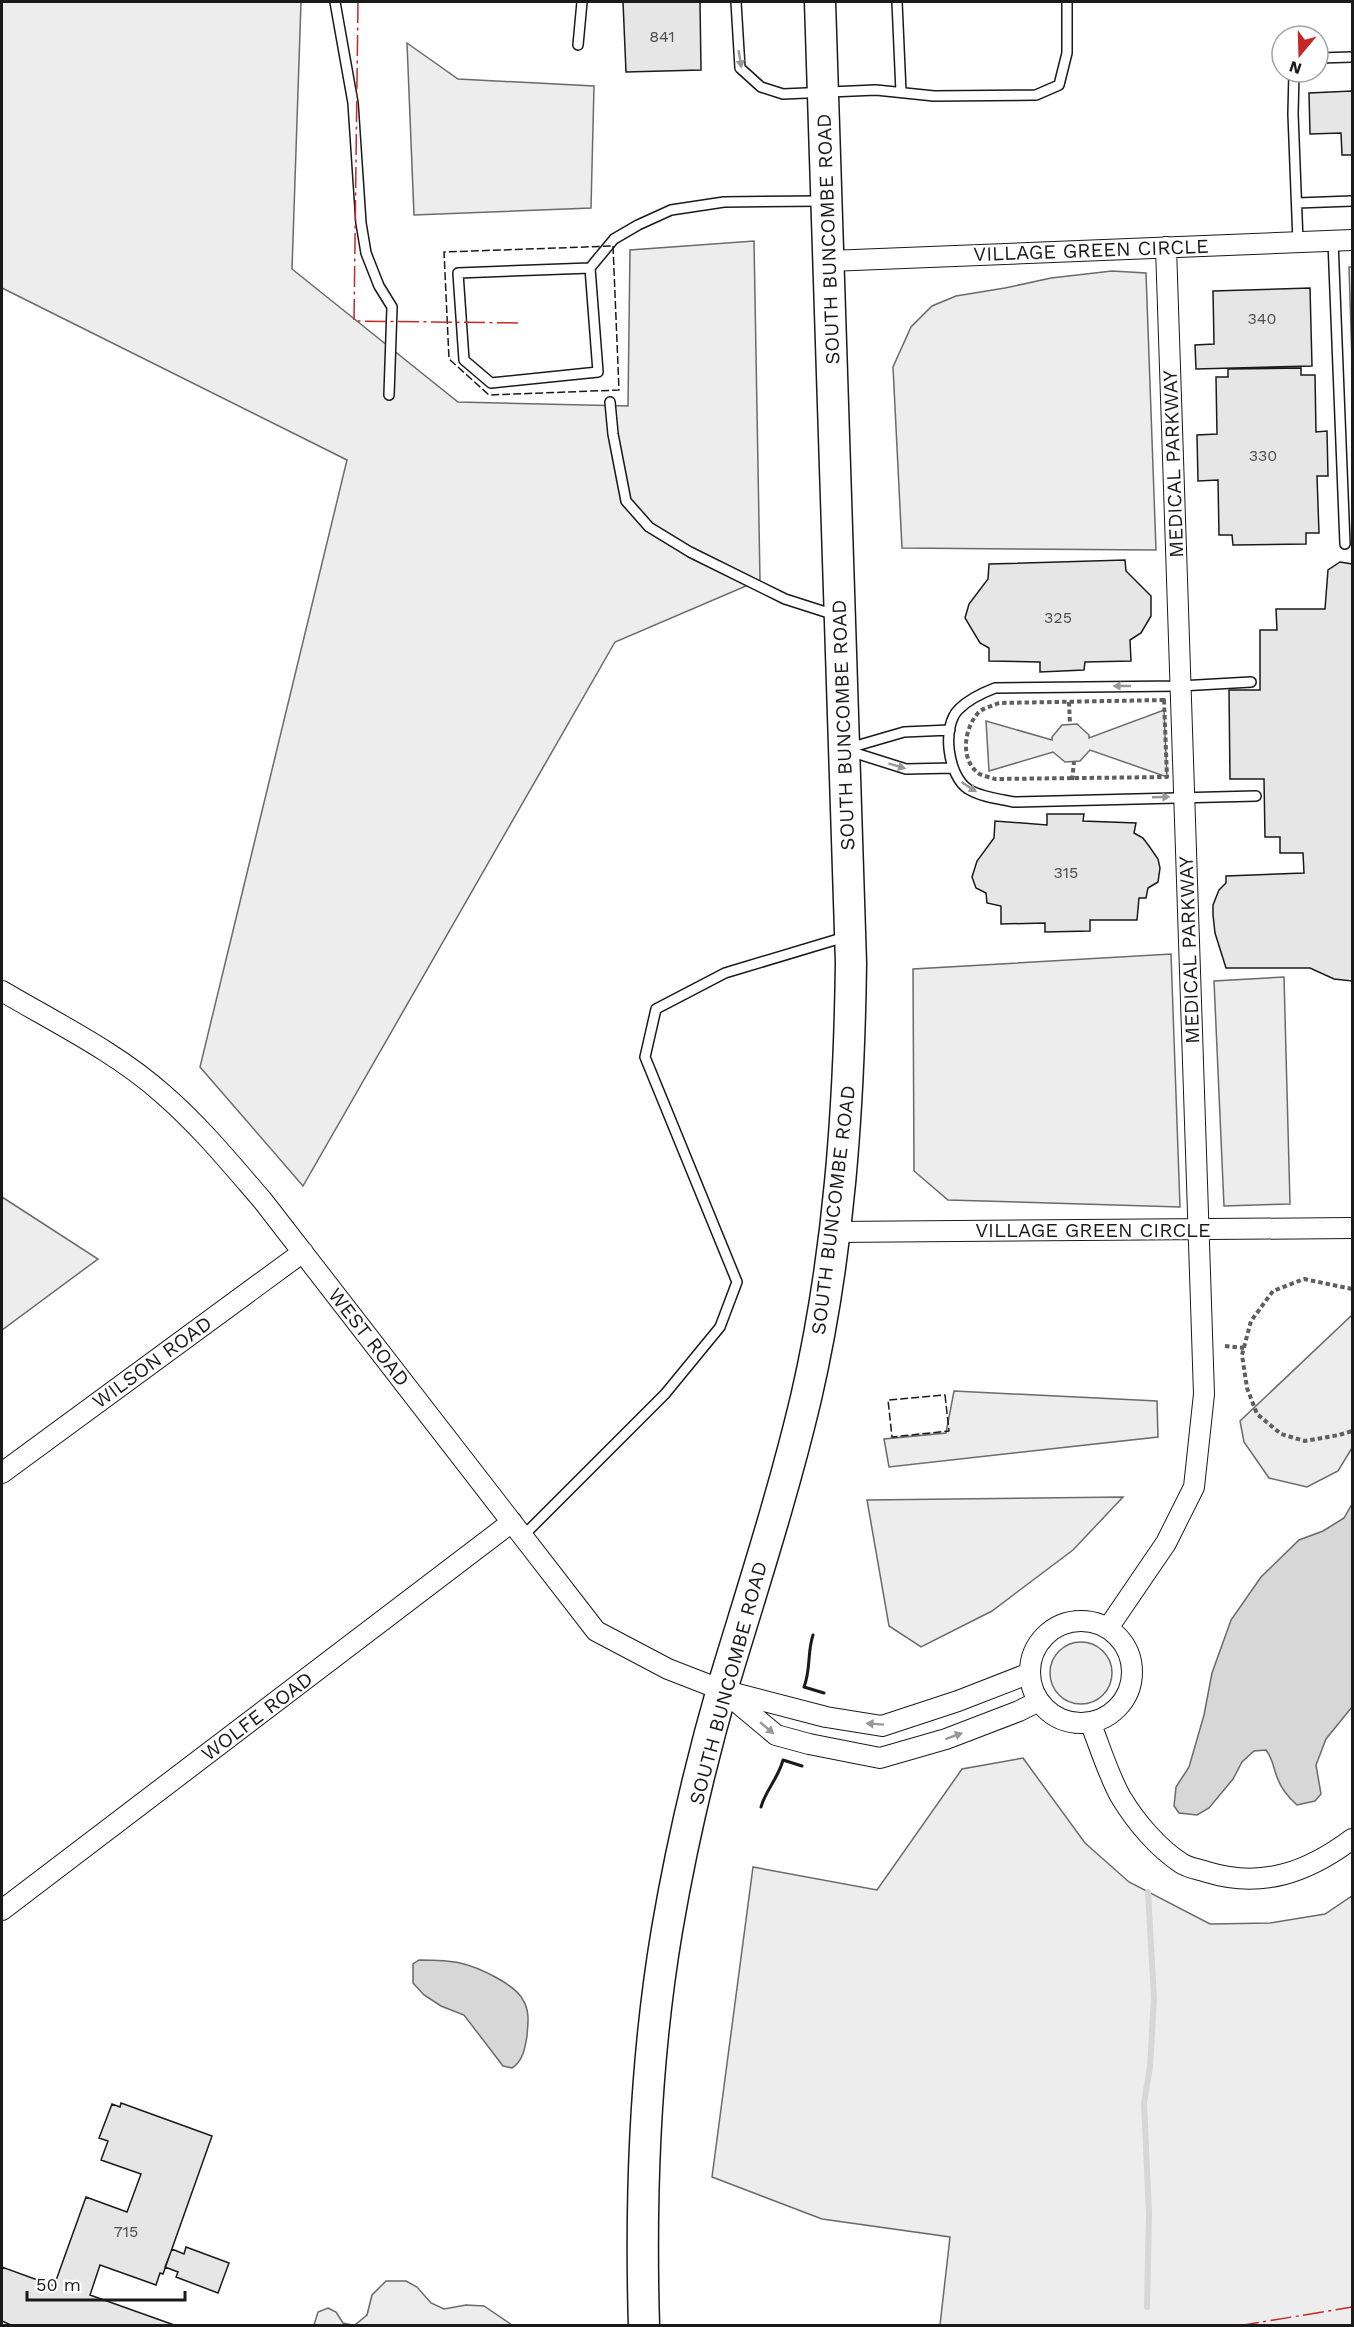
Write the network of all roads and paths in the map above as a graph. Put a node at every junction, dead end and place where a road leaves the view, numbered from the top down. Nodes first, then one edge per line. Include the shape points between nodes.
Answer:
1 (335, 2) edge
2 (582, 2) edge
3 (736, 2) edge
4 (820, 2) edge
5 (897, 2) edge
6 (1067, 2) edge
7 (578, 45) dead end
8 (1353, 57) edge
9 (1330, 58) edge
10 (1294, 84) edge
11 (823, 91) junction
12 (901, 92) junction
13 (827, 201) junction
14 (1353, 201) edge
15 (1297, 203) junction
16 (1343, 241) edge
17 (1298, 242) junction
18 (1166, 247) junction
19 (829, 261) junction
20 (591, 268) junction
21 (389, 395) dead end
22 (610, 402) dead end
23 (1345, 544) dead end
24 (840, 617) junction
25 (1251, 682) dead end
26 (1180, 686) junction
27 (950, 730) junction
28 (844, 749) junction
29 (953, 768) junction
30 (1167, 777) joint
31 (1184, 796) junction
32 (1256, 796) dead end
33 (850, 935) junction
34 (2, 991) edge
35 (1353, 1228) edge
36 (1198, 1230) junction
37 (834, 1232) junction
38 (303, 1252) junction
39 (1353, 1289) edge
40 (1225, 1346) dead end
41 (1244, 1348) junction
42 (1353, 1431) edge
43 (2, 1473) edge
44 (518, 1529) junction
45 (1108, 1628) junction
46 (1030, 1673) junction
47 (722, 1690) junction
48 (1039, 1701) junction
49 (1090, 1722) junction
50 (1353, 1839) edge
51 (2, 1910) edge
52 (644, 2325) edge

1 - 21 lane via 353,104 366,253 392,307
2 - 7 lane
3 -> 11 lane via 740,68 762,87 783,94
4 - 11 main road, SOUTH BUNCOMBE ROAD
5 - 12 lane
6 - 12 lane via 1067,53 1059,86 1036,95 934,96
8 - 9 lane
10 - 15 lane
11 - 12 lane
11 - 13 main road, SOUTH BUNCOMBE ROAD
13 - 19 main road, SOUTH BUNCOMBE ROAD
13 - 20 lane via 724,202 671,210 614,239
14 - 15 lane
15 - 17 lane
16 - 17 street, VILLAGE GREEN CIRCLE
16 - 23 lane
17 - 18 street, VILLAGE GREEN CIRCLE
18 - 19 street, VILLAGE GREEN CIRCLE
18 - 26 street, MEDICAL PARKWAY
19 - 24 main road, SOUTH BUNCOMBE ROAD
20 - 20 lane via 458,273 464,360 491,383 598,372
22 - 24 lane via 626,501 649,527 690,552 785,598
24 - 28 main road, SOUTH BUNCOMBE ROAD
25 - 26 lane
26 -> 27 lane via 995,688 957,710
26 - 31 street, MEDICAL PARKWAY
27 - 28 lane via 904,732
27 - 29 lane via 949,758
28 -> 29 lane via 906,769
28 - 33 main road, SOUTH BUNCOMBE ROAD
29 -> 31 lane via 968,789 1014,802
30 - 30 path via 995,779 979,774 969,763 969,726 979,712 999,702 1164,700
31 - 32 lane
31 - 36 street, MEDICAL PARKWAY
33 - 37 main road, SOUTH BUNCOMBE ROAD via 849,1055
33 - 44 lane via 724,973 656,1009 645,1057 737,1282 720,1326 665,1394
34 - 38 street, WEST ROAD via 117,1059 162,1093 206,1134
35 - 36 street, VILLAGE GREEN CIRCLE
36 - 37 street, VILLAGE GREEN CIRCLE
36 - 45 street, MEDICAL PARKWAY via 1204,1394 1194,1487 1166,1543
37 - 47 main road, SOUTH BUNCOMBE ROAD via 806,1399
38 - 43 street, WILSON ROAD
38 - 44 street, WEST ROAD
39 - 41 path via 1304,1279 1272,1291 1251,1321
40 - 41 path
41 - 42 path via 1247,1388 1257,1414 1281,1434 1305,1441
44 - 47 street, WEST ROAD via 596,1631 668,1669
44 - 51 street, WOLFE ROAD
45 - 46 street via 1078,1620 1062,1623 1038,1643
45 - 49 street via 1122,1640 1130,1655 1130,1690 1107,1716
46 -> 47 street via 882,1726 826,1717
46 - 48 street
47 -> 48 street via 776,1735 880,1758 946,1739
47 - 52 main road, SOUTH BUNCOMBE ROAD via 684,1842 655,2014 642,2213
48 - 49 street via 1062,1719
49 - 50 street via 1121,1798 1167,1852 1183,1864 1220,1876 1253,1880 1290,1873 1329,1856

